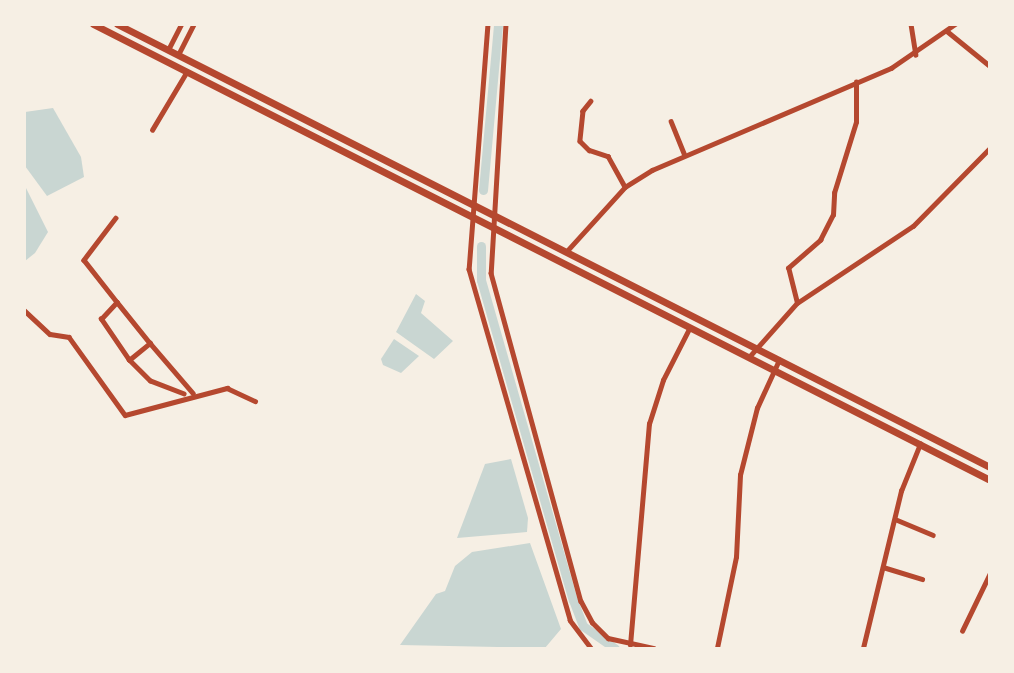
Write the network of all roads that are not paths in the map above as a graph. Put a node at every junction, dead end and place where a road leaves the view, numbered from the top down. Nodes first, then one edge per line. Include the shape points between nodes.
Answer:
1 (93, 24) edge
2 (117, 24) edge
3 (181, 24) edge
4 (194, 24) edge
5 (488, 24) edge
6 (506, 24) edge
7 (911, 24) edge
8 (955, 24) edge
9 (947, 31) junction
10 (168, 51) junction
11 (916, 55) junction
12 (178, 56) junction
13 (989, 66) edge
14 (186, 73) junction
15 (856, 82) junction
16 (591, 101) dead end
17 (671, 121) dead end
18 (152, 130) dead end
19 (989, 148) edge
20 (684, 154) junction
21 (625, 187) junction
22 (470, 206) junction
23 (470, 217) junction
24 (492, 217) junction
25 (116, 219) dead end
26 (492, 229) junction
27 (564, 253) junction
28 (117, 302) junction
29 (797, 303) junction
30 (24, 310) edge
31 (689, 329) junction
32 (150, 344) junction
33 (753, 348) junction
34 (749, 358) junction
35 (129, 360) junction
36 (779, 360) junction
37 (775, 370) junction
38 (194, 393) junction
39 (187, 395) junction
40 (256, 401) dead end
41 (920, 443) junction
42 (989, 467) edge
43 (989, 480) edge
44 (895, 519) junction
45 (933, 535) dead end
46 (883, 567) junction
47 (989, 573) edge
48 (922, 579) dead end
49 (962, 631) dead end
50 (630, 645) junction
51 (591, 649) edge
52 (654, 649) edge
53 (717, 649) edge
54 (863, 649) edge

1 - 14 highway
2 - 10 highway
3 - 10 street
4 - 12 street
5 - 22 street
6 - 24 street
7 - 11 street
8 - 9 street
9 - 11 street
9 - 13 street
10 - 12 highway
11 - 15 street
12 - 22 highway
14 - 18 street
14 - 23 highway
15 - 20 street
15 - 29 street via 856,122 834,193 833,215 820,240 788,268
16 - 21 street via 583,111 580,141 589,150 608,156
17 - 20 street
19 - 29 street via 913,226
20 - 21 street
21 - 27 street
22 - 23 street
22 - 24 highway
23 - 26 highway
23 - 51 street via 472,282 569,620
24 - 26 street
24 - 27 highway
25 - 28 street via 84,260
26 - 31 highway
26 - 50 street via 491,273 581,601 608,638
27 - 33 highway
28 - 32 street
28 - 35 street via 101,319
29 - 33 street
30 - 39 street via 50,334 69,337 125,415
31 - 34 highway
31 - 50 street via 663,380 649,424
32 - 35 street
32 - 38 street
33 - 34 street
33 - 36 highway
34 - 37 highway
35 - 39 street via 150,381
36 - 37 street
36 - 42 highway
37 - 41 highway
37 - 53 street via 757,408 740,475 736,557
38 - 39 street
38 - 40 street via 227,388
41 - 43 highway
41 - 44 street
44 - 45 street
44 - 46 street
46 - 48 street
46 - 54 street
47 - 49 street
50 - 52 street

